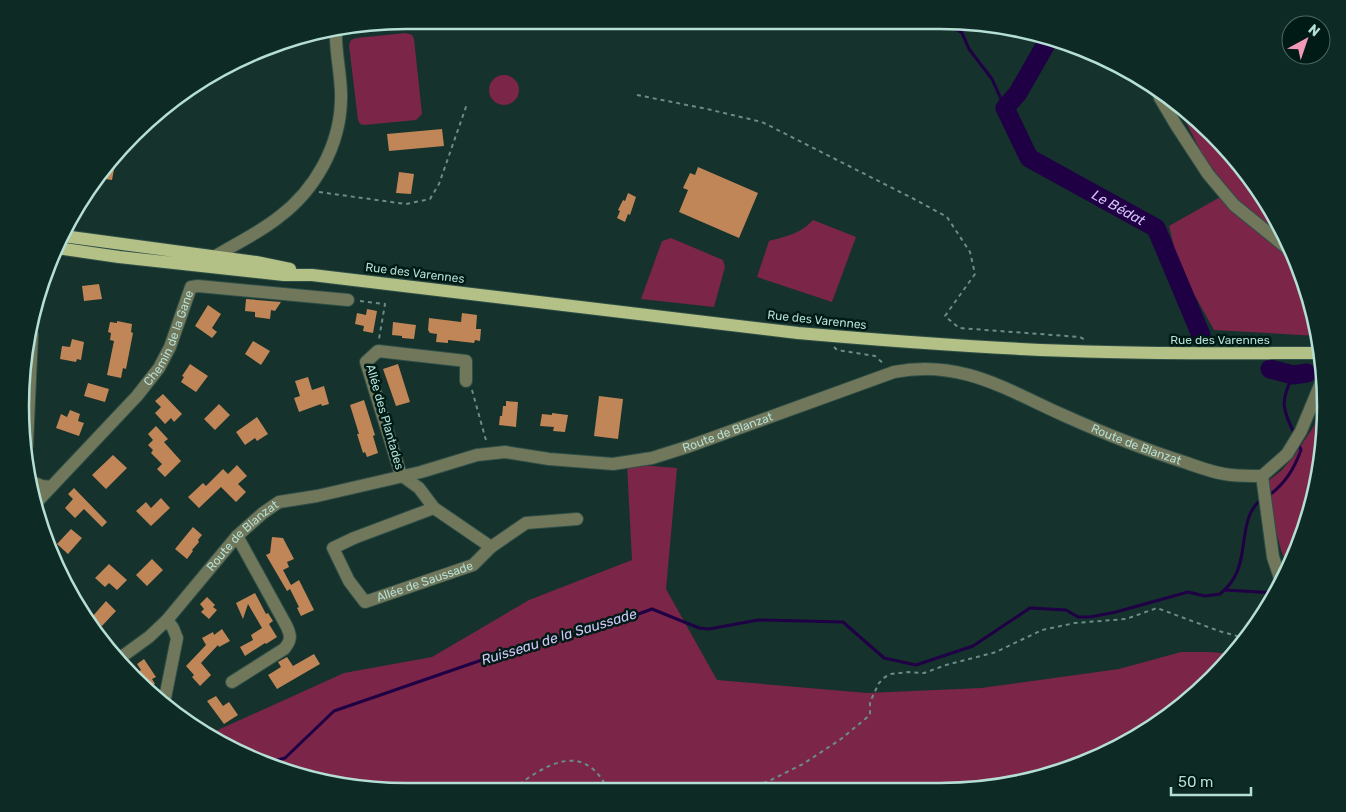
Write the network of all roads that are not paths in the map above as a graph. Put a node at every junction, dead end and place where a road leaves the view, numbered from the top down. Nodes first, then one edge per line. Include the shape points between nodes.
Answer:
1 (336, 35) edge
2 (1162, 101) edge
3 (69, 237) edge
4 (1279, 242) edge
5 (63, 249) edge
6 (213, 262) junction
7 (348, 300) road end
8 (1313, 353) edge
9 (466, 380) road end
10 (1316, 392) edge
11 (402, 476) junction
12 (1262, 476) junction
13 (37, 484) edge
14 (51, 487) junction
15 (41, 498) edge
16 (434, 508) junction
17 (577, 519) dead end
18 (237, 536) junction
19 (491, 547) junction
20 (1278, 573) edge
21 (167, 620) junction
22 (123, 656) edge
23 (232, 682) dead end
24 (166, 697) edge

1 - 6 street via 340,112 332,146 317,177 278,218
2 - 4 street via 1208,174 1234,205
3 - 6 main road, Rue des Varennes
5 - 6 main road, Rue des Varennes via 119,257
6 - 8 main road, Rue des Varennes via 284,267 312,275 830,336 952,346 1106,352
7 - 14 street, Chemin de la Gane via 191,287 170,347 159,368 137,396
9 - 11 street, Allée des Plantades via 466,361 378,351 366,362
10 - 12 street via 1301,431 1287,454
11 - 12 street, Route de Blanzat via 489,453 505,452 592,463 652,458 890,373 913,368 963,372 1158,454 1231,475
11 - 16 street via 419,488
11 - 18 street, Route de Blanzat via 279,502
12 - 20 street
13 - 14 street
14 - 15 street, Chemin de la Gane
16 - 19 street
16 - 19 street, Allée de Saussade via 333,548 349,581 365,602 473,566
17 - 19 street via 526,523
18 - 21 street, Route de Blanzat
18 - 23 street via 291,636 284,649
21 - 22 street, Route de Blanzat
21 - 24 street via 177,638

